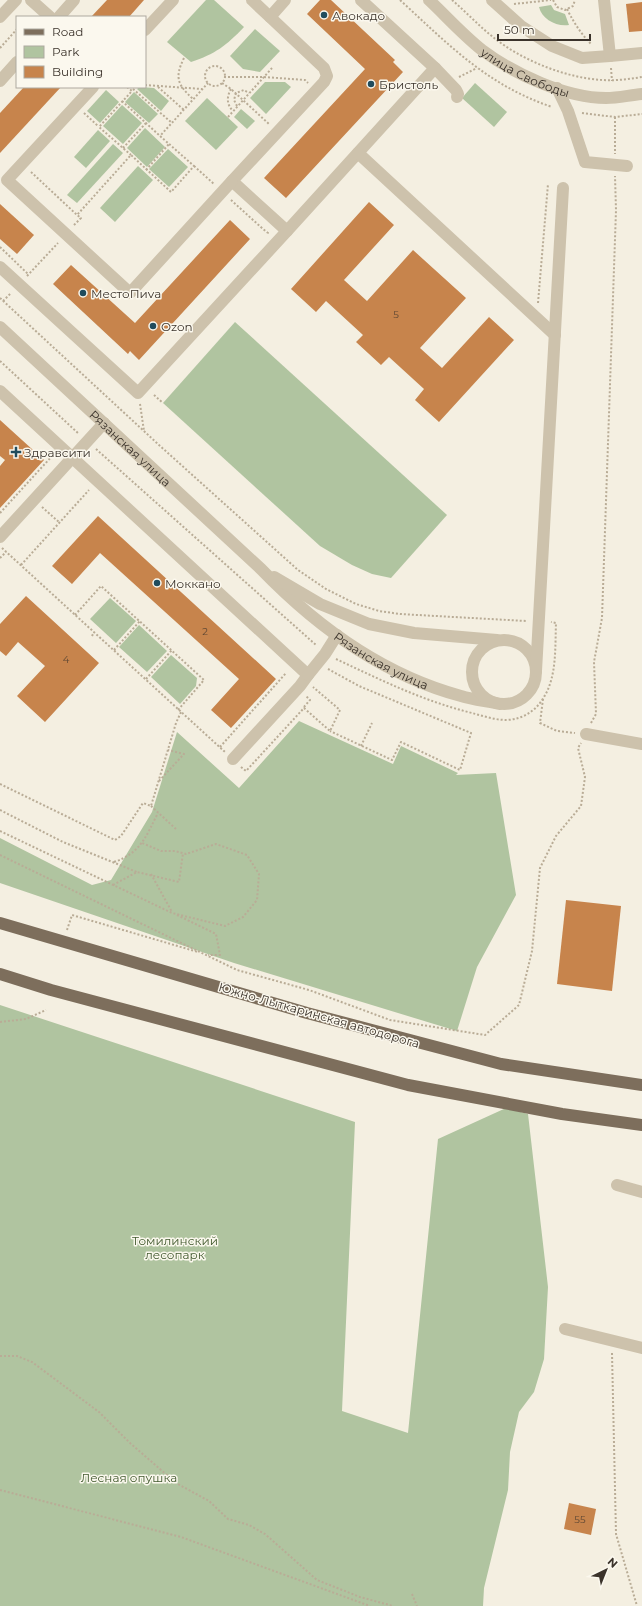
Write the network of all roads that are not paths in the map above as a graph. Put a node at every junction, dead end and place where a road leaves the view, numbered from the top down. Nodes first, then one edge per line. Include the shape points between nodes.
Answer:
1 (16, 0) edge
2 (31, 0) edge
3 (74, 0) edge
4 (173, 0) edge
5 (252, 0) edge
6 (285, 0) edge
7 (361, 0) edge
8 (428, 0) edge
9 (604, 0) edge
10 (497, 3) edge
11 (49, 16) edge
12 (60, 16) edge
13 (0, 17) edge
14 (270, 17) junction
15 (146, 29) edge
16 (642, 53) edge
17 (610, 56) junction
18 (16, 63) edge
19 (435, 68) junction
20 (0, 81) edge
21 (92, 88) edge
22 (558, 88) junction
23 (642, 94) edge
24 (457, 97) dead end
25 (358, 153) junction
26 (621, 166) road end
27 (232, 182) junction
28 (563, 188) dead end
29 (287, 231) junction
30 (0, 267) edge
31 (0, 327) edge
32 (555, 335) junction
33 (0, 392) edge
34 (104, 423) junction
35 (72, 457) junction
36 (0, 537) edge
37 (261, 569) junction
38 (337, 635) junction
39 (497, 640) junction
40 (536, 671) junction
41 (308, 675) junction
42 (500, 704) junction
43 (586, 734) road end
44 (642, 744) edge
45 (233, 759) road end
46 (0, 923) edge
47 (0, 974) edge
48 (642, 1085) edge
49 (642, 1125) edge
50 (617, 1185) dead end
51 (642, 1192) edge
52 (565, 1329) dead end
53 (642, 1348) edge

1 - 13 street
2 - 11 street
3 - 12 street
4 - 15 street
5 - 14 street
6 - 14 street
7 - 19 street
8 - 22 street, улица Свободы via 499,62
9 - 17 street
10 - 17 street via 521,26 552,46 582,58
14 - 27 street via 324,68 327,76
16 - 17 street
18 - 20 street
19 - 24 street via 456,90
19 - 25 street
21 - 27 street via 7,180 130,293
22 - 23 street, улица Свободы via 606,98
22 - 26 street via 585,162
25 - 29 street
25 - 32 street
27 - 29 street
28 - 32 street
29 - 30 street via 138,393
31 - 34 street, Рязанская улица
32 - 40 street
33 - 35 street
34 - 35 street
34 - 37 street, Рязанская улица
35 - 36 street
35 - 41 street
37 - 38 street, Рязанская улица via 297,605
37 - 39 street, Рязанская улица via 320,604 369,624 414,633
38 - 41 street
38 - 42 street, Рязанская улица via 363,654 411,679 462,696
39 - 40 street via 519,643 528,650 534,660
39 - 42 street via 480,651 472,668 475,686 481,694
40 - 42 street via 535,682 522,699
41 - 45 street
43 - 44 street
46 - 48 main road, Южно-Лыткаринская автодорога via 307,1013 501,1064
47 - 49 main road via 51,990 408,1085 562,1114
50 - 51 street
52 - 53 street

